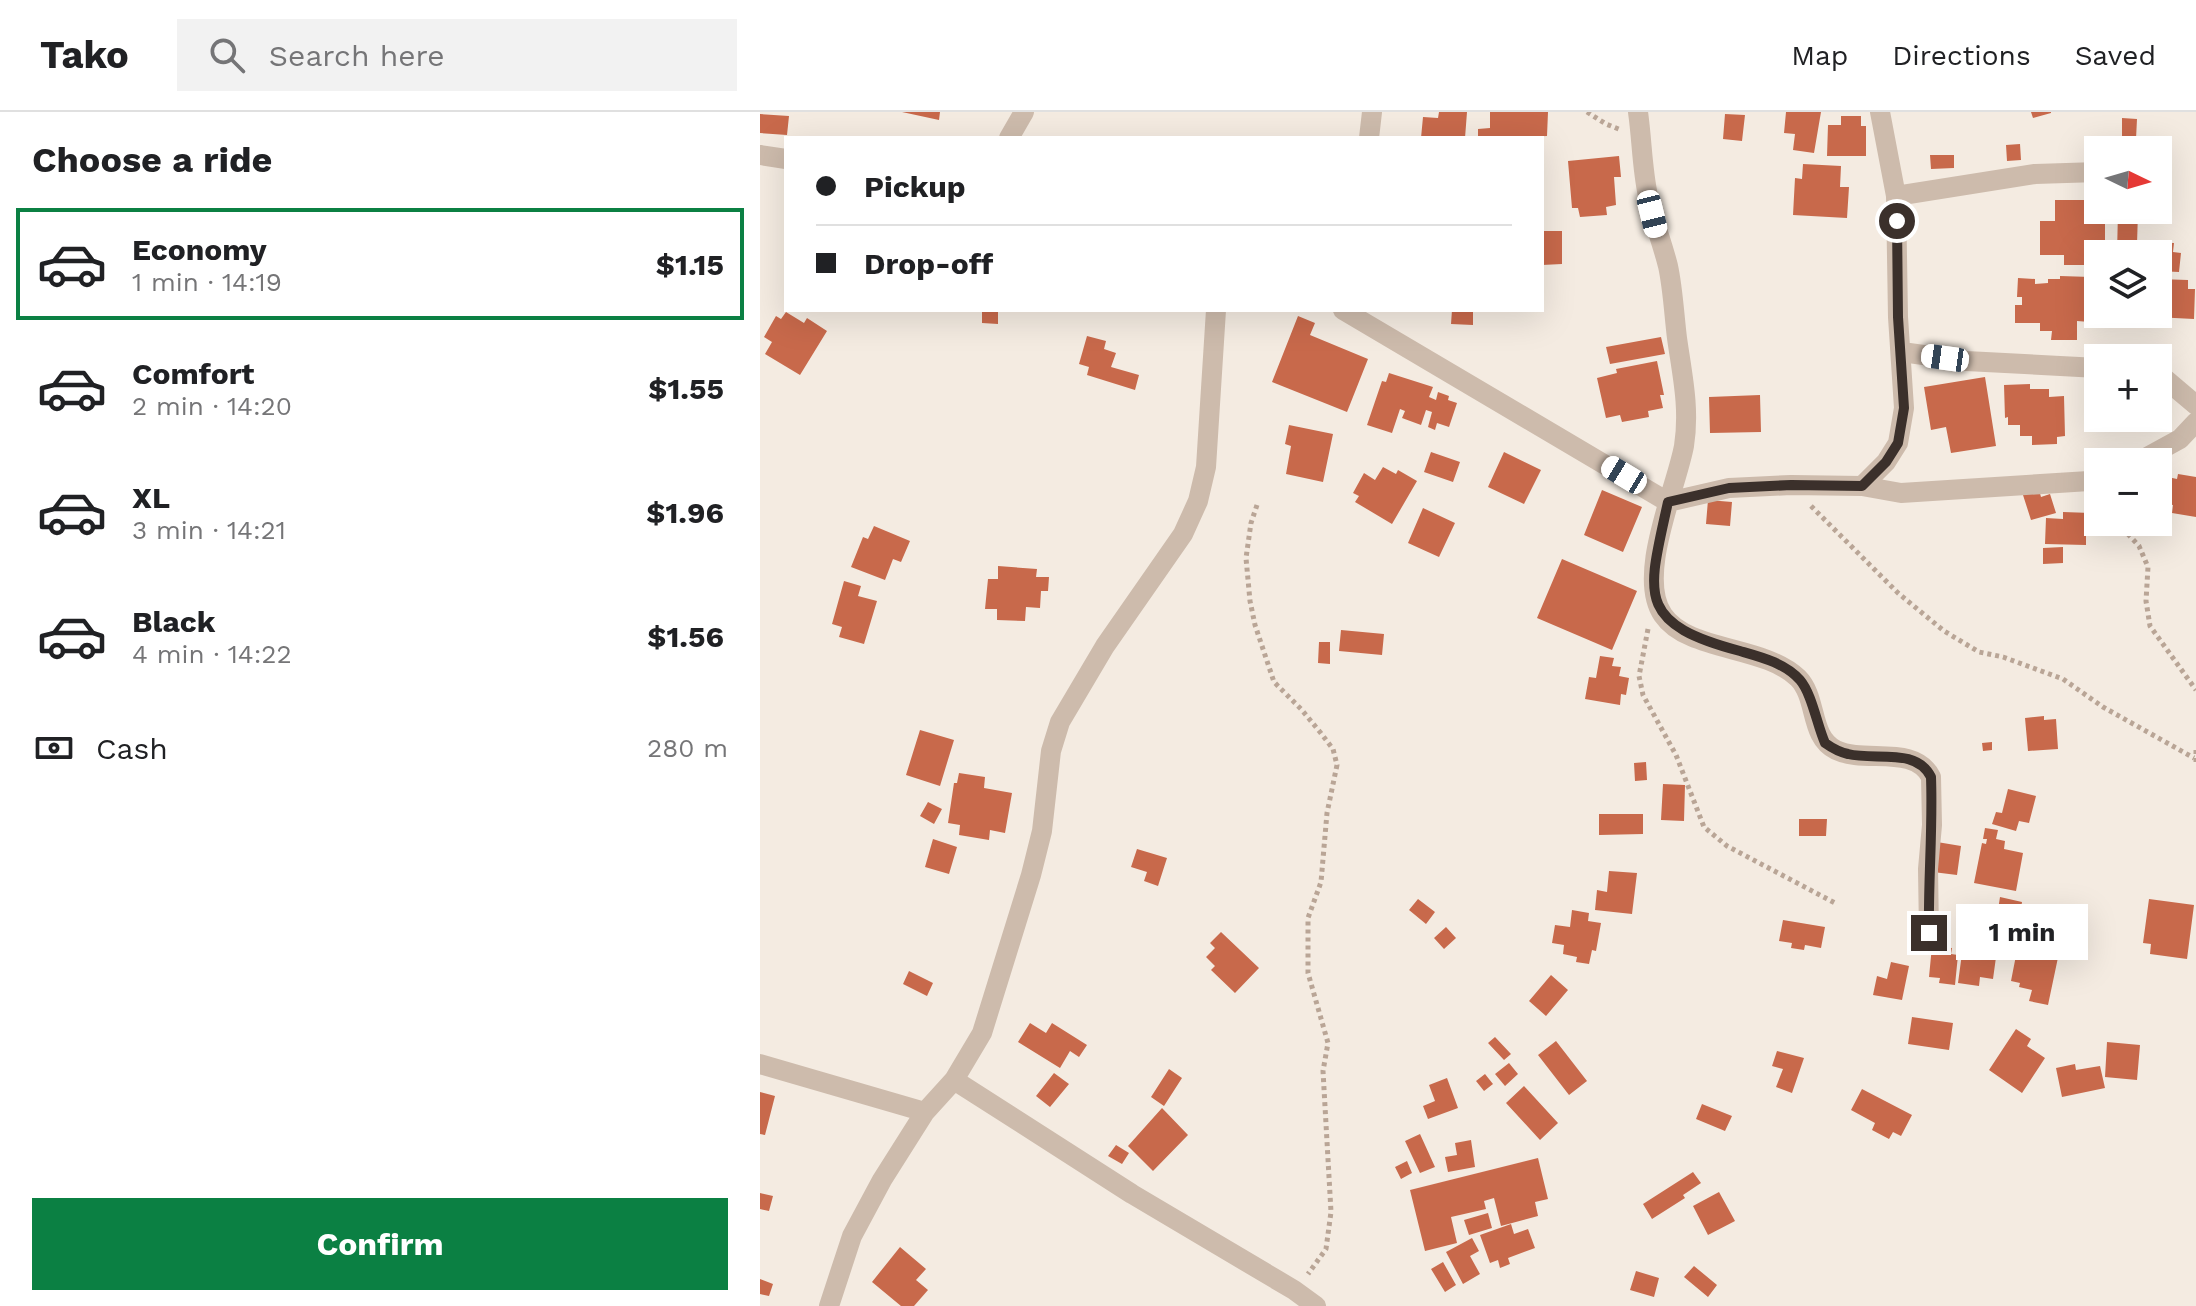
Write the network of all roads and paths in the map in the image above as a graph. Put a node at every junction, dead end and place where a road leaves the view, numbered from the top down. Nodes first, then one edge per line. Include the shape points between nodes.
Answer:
1 (1024, 112) edge
2 (1372, 112) edge
3 (1587, 112) edge
4 (1638, 112) edge
5 (1880, 112) edge
6 (1010, 136) edge
7 (1369, 136) edge
8 (1642, 138) junction
9 (760, 155) edge
10 (784, 159) edge
11 (2084, 172) edge
12 (1896, 196) junction
13 (1216, 312) edge
14 (1346, 312) edge
15 (1902, 352) junction
16 (2084, 367) edge
17 (2172, 385) edge
18 (2196, 405) edge
19 (2196, 422) edge
20 (2164, 448) edge
21 (2084, 481) edge
22 (1791, 485) junction
23 (1862, 486) junction
24 (1668, 502) junction
25 (1257, 505) dead end
26 (2130, 536) edge
27 (1656, 601) junction
28 (2196, 690) edge
29 (2196, 750) edge
30 (2195, 760) edge
31 (1835, 903) dead end
32 (1929, 933) dead end
33 (760, 1064) edge
34 (954, 1080) junction
35 (925, 1112) junction
36 (1294, 1290) junction
37 (829, 1306) edge
38 (1316, 1306) edge

1 - 6 street
2 - 7 street
3 - 8 path
4 - 8 street
5 - 12 street
8 - 24 street via 1687,402 1684,446
9 - 10 street
11 - 12 street via 2035,174
12 - 15 street
13 - 34 street via 1206,467 1198,501 1183,534 1060,722 1051,751 1042,831 1022,909 982,1033
14 - 24 street
15 - 16 street
15 - 23 street via 1904,408 1898,443
17 - 18 street
19 - 20 street
21 - 23 street via 1901,493
22 - 23 street
22 - 24 street via 1729,488
22 - 30 path via 1898,593 1944,631 1979,652 2063,679
24 - 27 street via 1652,578
25 - 36 path via 1246,558 1255,625 1274,682 1333,749 1337,765 1307,944 1308,973 1328,1043 1323,1071 1331,1212 1326,1249
26 - 28 path via 2148,567 2150,626
27 - 31 path via 1642,653 1643,695 1665,732 1704,827 1727,846
27 - 32 street via 1664,618 1690,635 1768,659 1799,679 1825,743 1835,750 1914,760 1927,769 1932,825
29 - 30 path
33 - 35 street
34 - 35 street
34 - 36 street
35 - 37 street via 852,1236
36 - 38 street

